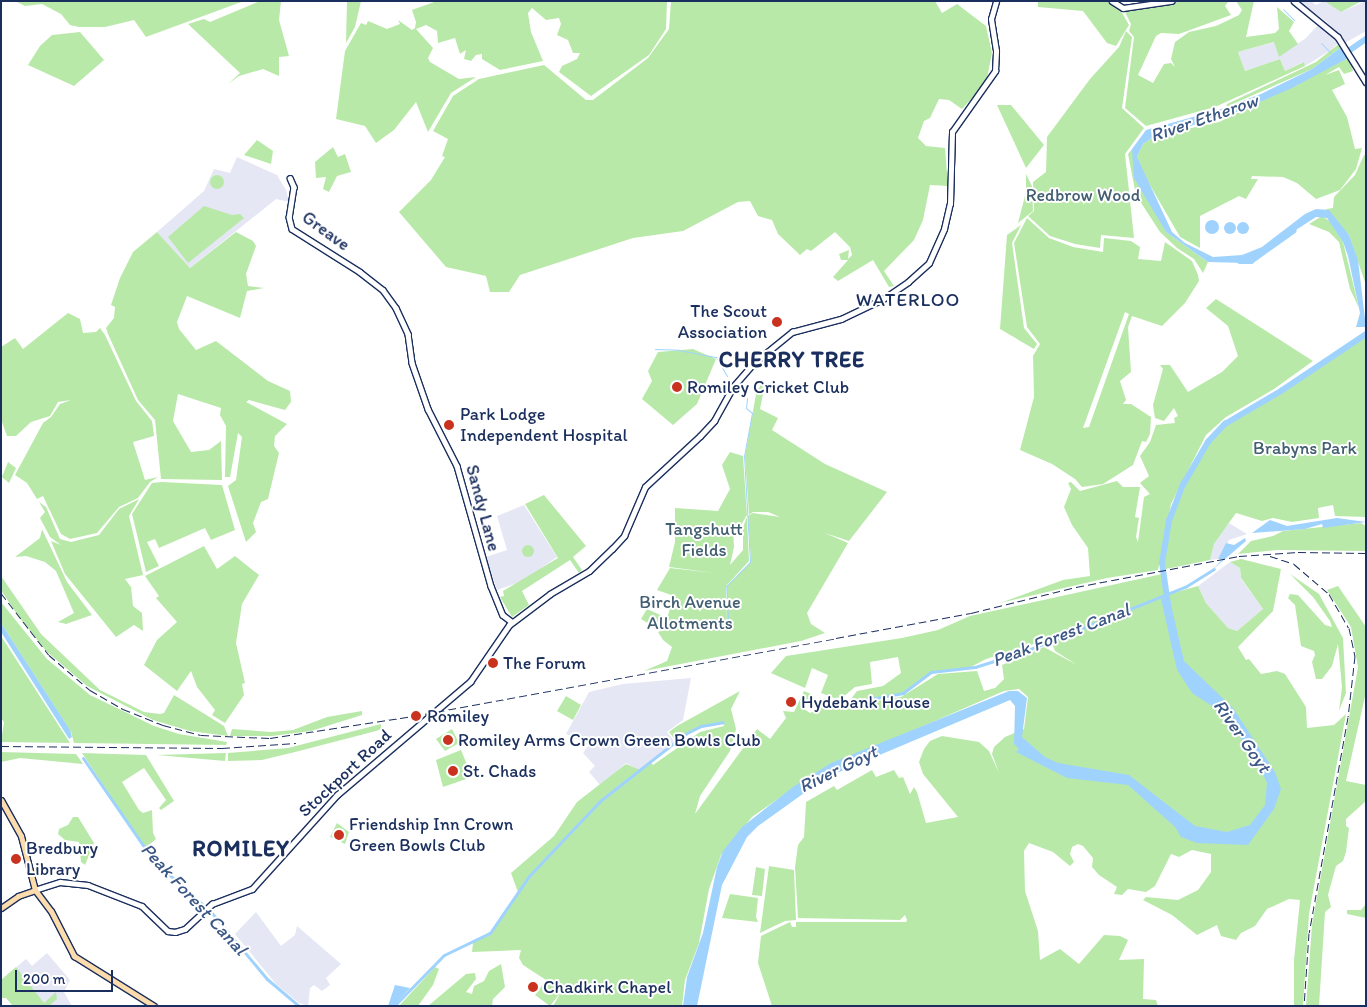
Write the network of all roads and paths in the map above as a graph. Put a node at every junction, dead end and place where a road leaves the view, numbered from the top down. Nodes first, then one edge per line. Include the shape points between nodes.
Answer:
1 (996, 1) edge
2 (1112, 1) edge
3 (1171, 1) edge
4 (1294, 1) edge
5 (1366, 82) edge
6 (290, 178) dead end
7 (383, 290) joint
8 (512, 622) junction
9 (1, 800) edge
10 (35, 890) junction
11 (1, 908) edge
12 (154, 1006) edge

1 - 8 main road via 991,19 996,51 995,71 952,132 950,204 944,229 929,263 883,299 841,319 792,332 763,355 732,388 714,421 645,488 624,536 612,549 589,571
2 - 3 main road via 1123,8
4 - 5 main road via 1342,42
6 - 7 main road, Greave via 294,187 289,217 292,229
7 - 8 main road, Sandy Lane via 394,303 408,334 412,363 422,392 457,466 490,586 503,615
8 - 10 main road, Stockport Road via 470,682 337,795 252,889 210,905 182,931 172,932 142,906 88,885 60,882
9 - 10 main road via 21,836
10 - 11 main road
10 - 12 main road via 51,911 68,947 81,962 131,989

